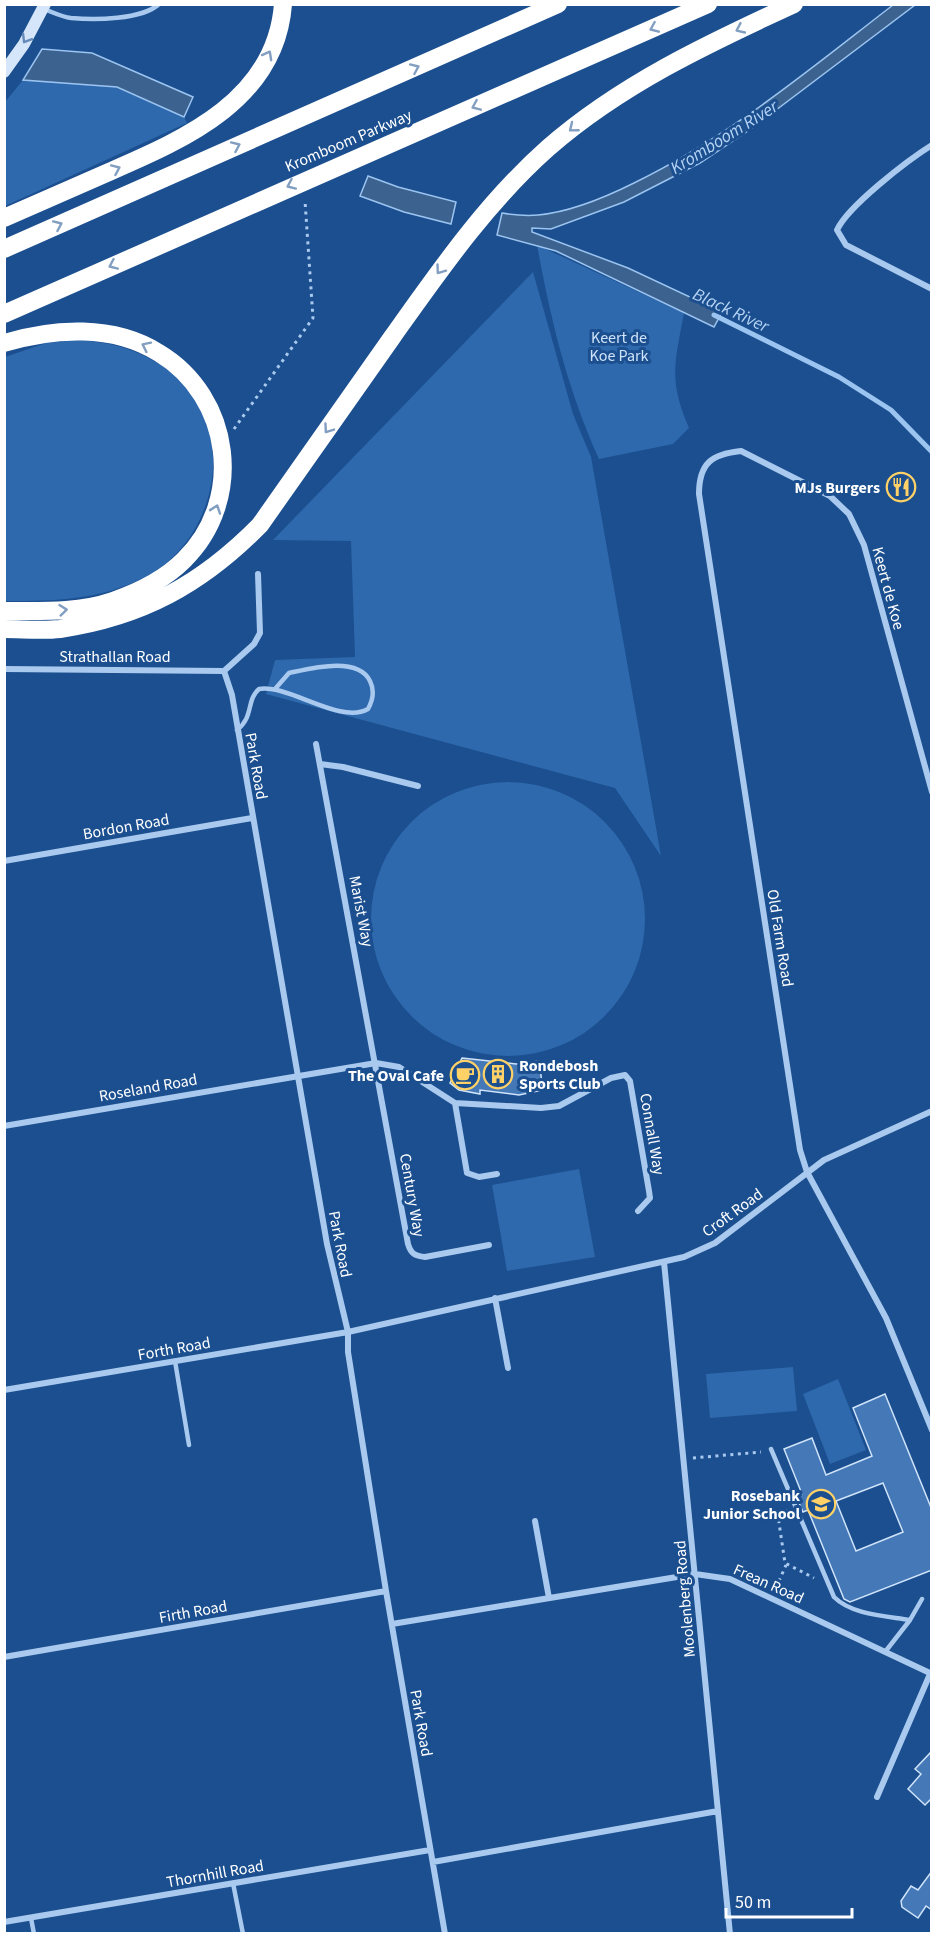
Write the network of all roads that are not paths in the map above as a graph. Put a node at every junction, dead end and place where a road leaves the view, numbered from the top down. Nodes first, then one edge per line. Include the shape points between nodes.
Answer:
1 (159, 4) edge
2 (283, 4) edge
3 (558, 4) edge
4 (708, 4) edge
5 (794, 4) edge
6 (44, 7) edge
7 (4, 72) edge
8 (932, 144) edge
9 (4, 218) edge
10 (4, 249) edge
11 (932, 289) edge
12 (4, 314) edge
13 (4, 343) edge
14 (741, 451) joint
15 (258, 574) dead end
16 (4, 611) edge
17 (4, 628) edge
18 (4, 669) edge
19 (224, 670) junction
20 (275, 689) junction
21 (237, 730) junction
22 (316, 744) dead end
23 (320, 764) junction
24 (418, 786) dead end
25 (932, 792) edge
26 (252, 818) junction
27 (4, 861) edge
28 (376, 1063) junction
29 (296, 1075) junction
30 (455, 1103) junction
31 (932, 1111) edge
32 (4, 1126) edge
33 (807, 1172) junction
34 (497, 1174) dead end
35 (638, 1210) dead end
36 (489, 1245) dead end
37 (664, 1262) junction
38 (495, 1298) junction
39 (348, 1332) junction
40 (175, 1361) junction
41 (508, 1368) dead end
42 (4, 1390) edge
43 (932, 1430) edge
44 (189, 1445) dead end
45 (771, 1450) road end
46 (535, 1521) dead end
47 (695, 1574) junction
48 (386, 1591) junction
49 (549, 1598) junction
50 (922, 1599) dead end
51 (910, 1620) junction
52 (392, 1624) junction
53 (885, 1652) junction
54 (4, 1657) edge
55 (931, 1674) edge
56 (877, 1797) dead end
57 (717, 1811) junction
58 (430, 1850) junction
59 (433, 1862) junction
60 (232, 1883) junction
61 (31, 1918) junction
62 (4, 1923) edge
63 (34, 1934) edge
64 (243, 1934) edge
65 (445, 1934) edge
66 (730, 1934) edge

1 - 6 lane via 144,14 69,18
9 -> 2 highway via 168,146 208,123 237,100 254,79 281,26
10 -> 3 highway
4 -> 12 highway, Kromboom Parkway
5 -> 17 highway via 643,80 583,120 523,171 461,243 260,525 226,558 197,580 134,611 58,629
6 -> 7 main road
8 - 11 street via 849,213 837,230 846,245
16 -> 13 highway via 55,611 111,602 165,576 200,541 217,509 224,470 222,443 206,401 183,370 159,352 136,341 84,331 33,335
14 - 25 street, Keert de Koe via 830,496 849,514 864,545
14 - 33 street, Old Farm Road via 713,458 699,479 699,494 797,1132
15 - 19 street via 260,633 254,644
18 - 19 street, Strathallan Road
19 - 21 street, Park Road
20 - 20 lane via 313,704 358,713 368,709 374,691 367,675 348,666 289,673
20 - 21 lane via 256,692 249,720
21 - 26 street, Park Road
22 - 23 street, Marist Way
23 - 24 street
23 - 28 street, Marist Way
26 - 27 street, Bordon Road
26 - 29 street, Park Road
28 - 29 street, Roseland Road
28 - 30 street, Connall Way via 407,1072
28 - 36 street, Century Way via 411,1252 425,1257
29 - 32 street, Roseland Road
29 - 39 street, Park Road via 327,1244
30 - 34 street via 467,1173 479,1177
30 - 35 street, Connall Way via 551,1108 625,1075 630,1081 650,1198
31 - 33 street, Croft Road via 837,1153
33 - 37 street, Croft Road via 716,1243
33 - 43 street, Old Farm Road via 886,1318
37 - 38 street, Croft Road
37 - 47 street, Moolenberg Road
38 - 39 street, Croft Road
38 - 41 street
39 - 40 street, Forth Road
39 - 48 street, Park Road
40 - 42 street, Forth Road
40 - 44 lane
45 - 51 lane via 834,1597 840,1604 860,1611
46 - 49 street
47 - 49 street, Frean Road
47 - 53 street, Frean Road via 730,1579
47 - 57 street, Moolenberg Road
48 - 52 street, Park Road
48 - 54 street, Firth Road
49 - 52 street, Frean Road
50 - 51 lane
51 - 53 lane
52 - 58 street, Park Road
53 - 55 street, Frean Road
55 - 56 street
57 - 59 street
57 - 66 street, Moolenberg Road
58 - 59 street, Park Road
58 - 60 street, Thornhill Road
59 - 65 street, Park Road
60 - 61 street, Thornhill Road
60 - 64 lane
61 - 62 street, Thornhill Road
61 - 63 lane

